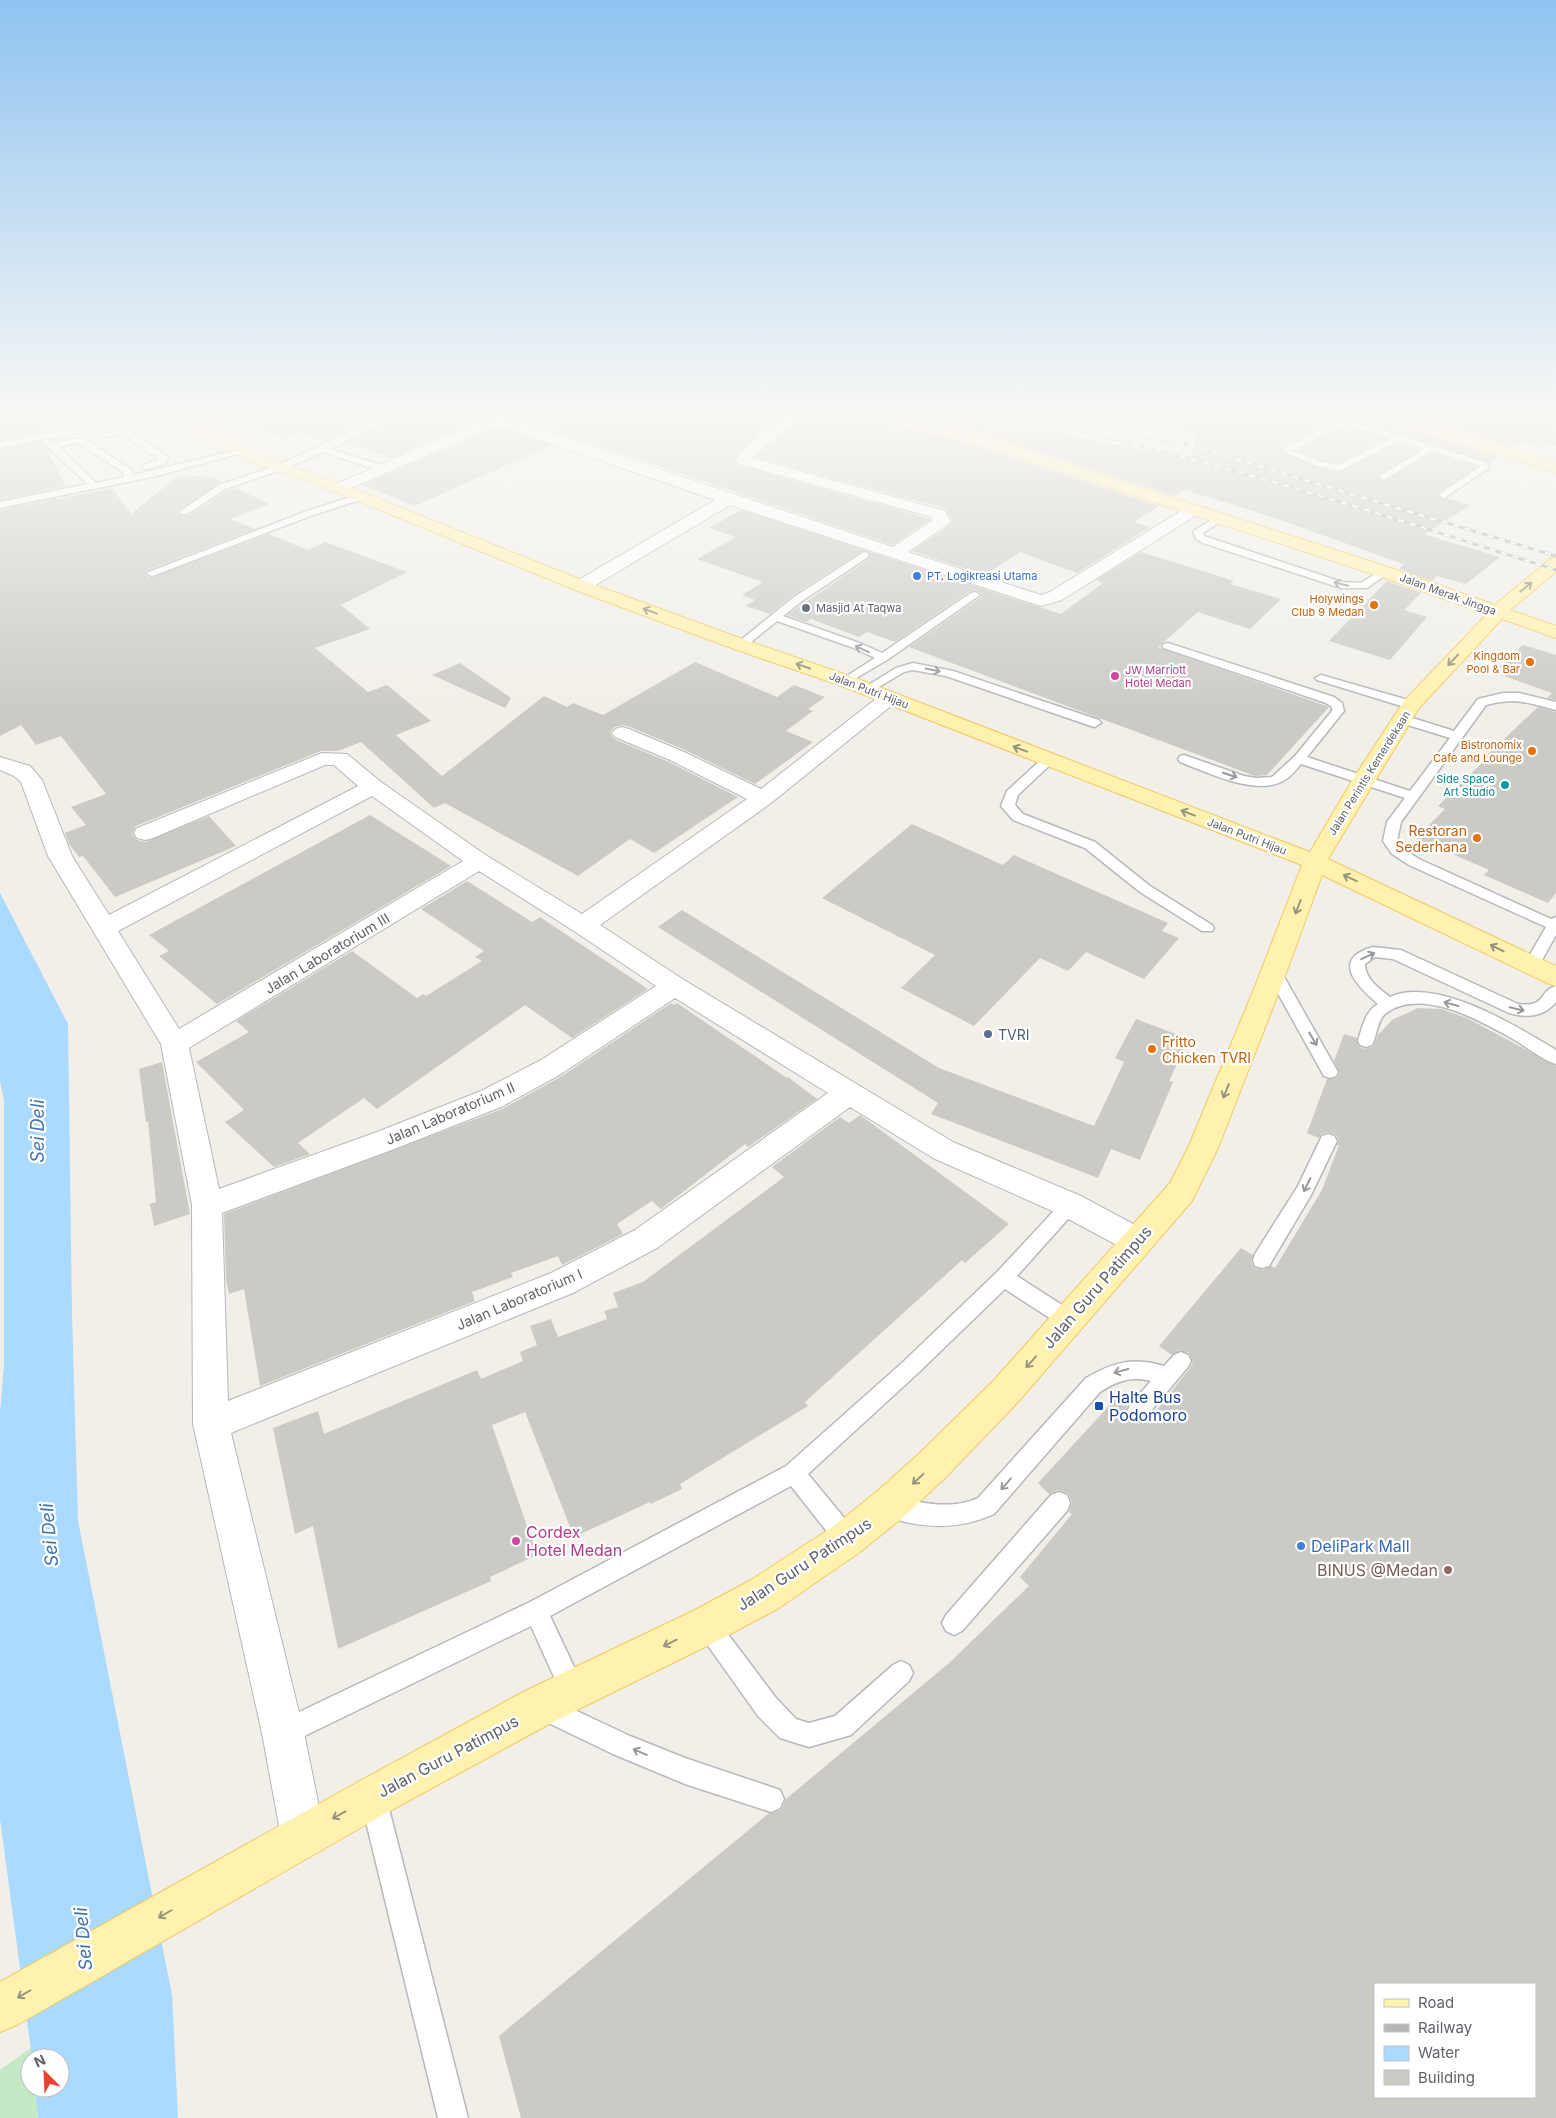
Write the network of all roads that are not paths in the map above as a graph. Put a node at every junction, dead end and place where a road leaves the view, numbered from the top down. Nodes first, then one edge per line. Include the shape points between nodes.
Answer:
1 (302, 516) edge
2 (407, 516) edge
3 (700, 516) edge
4 (780, 516) edge
5 (940, 516) edge
6 (1183, 516) edge
7 (1214, 516) edge
8 (1220, 518) junction
9 (896, 553) junction
10 (864, 555) dead end
11 (1556, 563) edge
12 (151, 572) dead end
13 (1385, 572) junction
14 (581, 586) junction
15 (975, 595) dead end
16 (1498, 612) junction
17 (775, 617) junction
18 (1556, 632) edge
19 (741, 645) junction
20 (1168, 646) dead end
21 (883, 658) junction
22 (1321, 678) dead end
23 (846, 681) junction
24 (868, 689) junction
25 (889, 698) junction
26 (1556, 706) edge
27 (1407, 712) junction
28 (1095, 724) dead end
29 (622, 733) dead end
30 (1457, 736) junction
31 (1184, 759) dead end
32 (1299, 759) junction
33 (1048, 760) junction
34 (0, 764) edge
35 (1364, 779) junction
36 (373, 787) junction
37 (1413, 796) junction
38 (763, 798) junction
39 (145, 833) dead end
40 (479, 861) junction
41 (1315, 862) junction
42 (1555, 924) edge
43 (584, 925) junction
44 (104, 928) junction
45 (1207, 928) dead end
46 (1532, 965) junction
47 (1274, 972) junction
48 (1556, 977) edge
49 (675, 986) junction
50 (1556, 991) edge
51 (1388, 1004) junction
52 (1366, 1041) dead end
53 (175, 1044) junction
54 (1556, 1058) edge
55 (1330, 1072) dead end
56 (849, 1093) junction
57 (1328, 1141) dead end
58 (207, 1205) junction
59 (1070, 1206) junction
60 (1137, 1241) junction
61 (1262, 1260) dead end
62 (1004, 1278) junction
63 (1069, 1320) junction
64 (1137, 1412) dead end
65 (211, 1424) junction
66 (794, 1473) junction
67 (1059, 1503) dead end
68 (888, 1506) junction
69 (847, 1539) junction
70 (536, 1611) junction
71 (954, 1623) dead end
72 (707, 1625) junction
73 (901, 1673) dead end
74 (557, 1698) junction
75 (283, 1733) junction
76 (373, 1797) junction
77 (771, 1799) dead end
78 (303, 1836) junction
79 (0, 2008) edge
80 (453, 2118) edge

1 - 12 lane
2 - 14 main road, Jalan Putri Hijau
3 - 14 street
4 - 9 street
5 - 9 street via 942,521
6 - 9 street via 1049,600 1032,599
7 - 8 main road, Jalan Merak Jingga
8 - 13 main road, Jalan Merak Jingga
13 -> 8 lane via 1363,586 1341,585 1199,537 1198,532
10 - 17 lane
16 -> 11 main road, Jalan Perintis Kemerdekaan
13 - 16 main road, Jalan Merak Jingga
19 -> 14 main road, Jalan Putri Hijau
15 - 21 lane
16 - 18 main road, Jalan Merak Jingga
16 -> 27 main road, Jalan Perintis Kemerdekaan
17 - 19 lane
21 -> 17 lane
23 -> 19 main road, Jalan Putri Hijau
20 - 32 lane via 1330,700 1338,706 1338,712
21 - 23 lane
22 - 27 lane
23 - 24 main road, Jalan Putri Hijau
24 - 25 main road, Jalan Putri Hijau
24 -> 28 lane via 900,670 914,666 949,673
33 -> 25 main road, Jalan Putri Hijau
25 - 38 street
26 - 30 lane via 1518,695 1482,702
27 - 30 lane
27 - 35 main road, Jalan Perintis Kemerdekaan
29 - 38 street
30 - 37 lane
31 -> 32 lane via 1243,780 1264,782 1276,780
32 - 35 lane
41 -> 33 main road, Jalan Putri Hijau
33 - 45 lane via 1012,794 1008,806 1018,818 1090,845 1145,889
34 - 44 street via 22,771 31,780 60,856
35 - 37 lane
35 - 41 main road, Jalan Perintis Kemerdekaan
36 - 39 street via 339,759 322,759
36 - 40 street
36 - 44 street
37 - 42 lane via 1394,822 1390,841 1397,851 1414,862
38 - 43 street
40 - 43 street
40 - 53 street, Jalan Laboratorium III
46 -> 41 main road, Jalan Putri Hijau
41 -> 47 main road, Jalan Guru Patimpus
42 - 46 lane
43 - 49 street
44 - 53 street
46 - 48 main road, Jalan Putri Hijau
47 -> 55 lane
47 -> 60 main road, Jalan Guru Patimpus via 1203,1148 1181,1192
49 - 56 street
49 - 58 street, Jalan Laboratorium II via 551,1067 491,1099 233,1198
51 -> 50 lane via 1369,988 1357,971 1362,957 1373,952 1396,954 1515,1009 1540,1009 1547,1005
51 - 52 lane via 1378,1011
54 -> 51 lane via 1491,1020 1450,1003 1420,998
53 - 58 street
56 - 59 street via 943,1150
56 - 65 street, Jalan Laboratorium I via 646,1239 562,1283
57 -> 61 lane via 1305,1190
58 - 65 street
59 - 60 street
59 - 62 lane
60 - 63 main road, Jalan Guru Patimpus
62 - 63 lane
62 - 66 lane
63 -> 68 main road, Jalan Guru Patimpus via 1006,1390
64 -> 68 lane via 1174,1369 1127,1369 1110,1374 1093,1385 986,1506 977,1511 961,1516 938,1517
65 - 75 street
66 - 69 lane
66 - 70 lane
67 - 71 lane
68 - 69 main road, Jalan Guru Patimpus
69 - 72 main road, Jalan Guru Patimpus via 765,1594
70 - 74 lane
70 - 75 lane
72 - 73 lane via 767,1707 789,1729 809,1735 842,1726
72 -> 74 main road, Jalan Guru Patimpus
74 - 76 main road, Jalan Guru Patimpus
77 -> 74 lane via 685,1771 622,1745
75 - 78 street
76 -> 78 main road, Jalan Guru Patimpus
76 - 80 lane
78 -> 79 main road, Jalan Guru Patimpus

